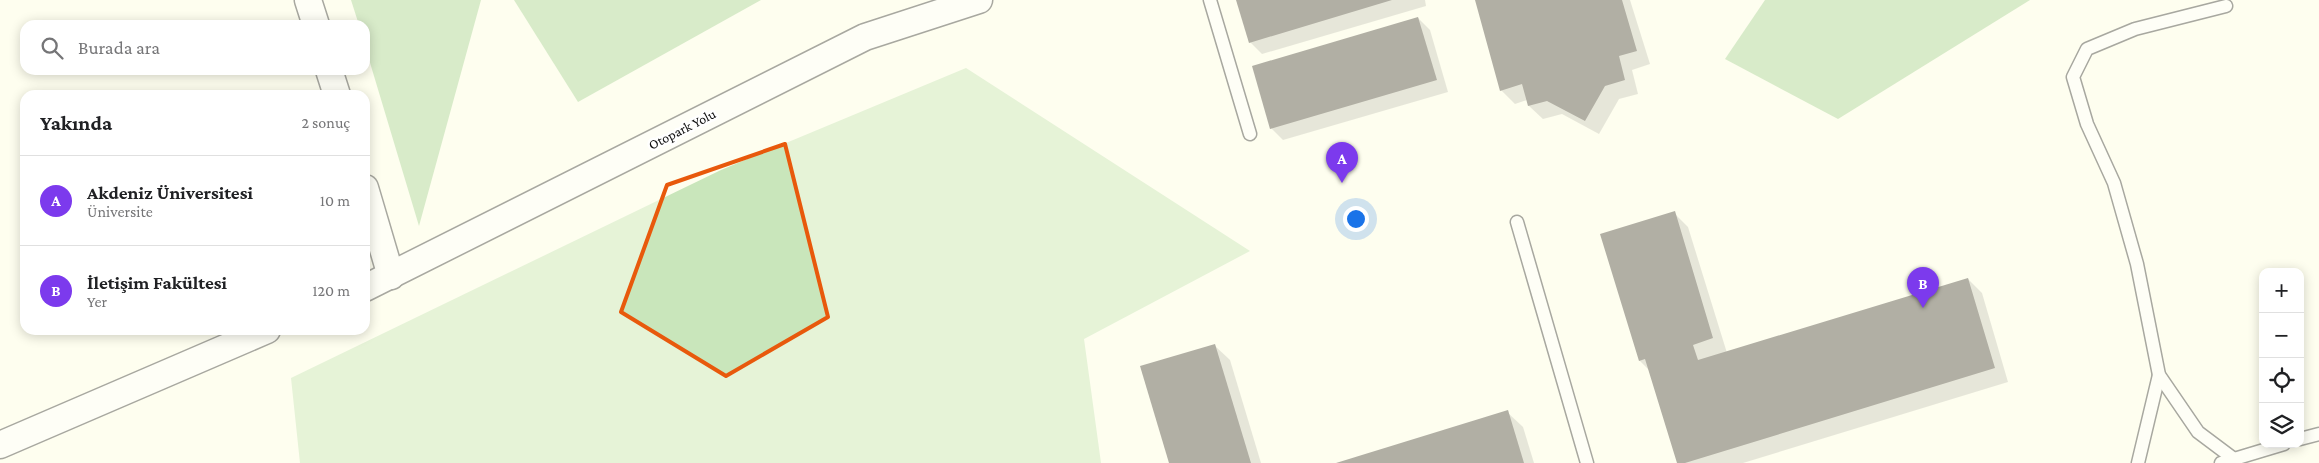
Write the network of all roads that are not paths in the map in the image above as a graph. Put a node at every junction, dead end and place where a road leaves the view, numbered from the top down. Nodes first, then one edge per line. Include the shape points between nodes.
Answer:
1 (308, 0) edge
2 (979, 0) edge
3 (1210, 0) edge
4 (2226, 6) dead end
5 (314, 20) edge
6 (331, 75) edge
7 (336, 90) edge
8 (1250, 134) dead end
9 (370, 205) edge
10 (1516, 222) dead end
11 (391, 276) junction
12 (370, 286) edge
13 (255, 335) edge
14 (2159, 375) junction
15 (2319, 434) edge
16 (2304, 438) edge
17 (0, 445) edge
18 (2271, 448) edge
19 (2234, 459) junction
20 (1587, 463) edge
21 (2138, 463) edge
22 (2221, 463) edge

1 - 5 street
2 - 11 street, Otopark Yolu via 865,37
3 - 8 lane
4 - 14 lane via 2135,29 2087,49 2073,77 2087,124 2114,182 2137,264
6 - 7 street
9 - 11 street
10 - 20 lane
11 - 12 street, Otopark Yolu
13 - 17 street
14 - 19 lane via 2198,432
14 - 21 lane
15 - 16 lane
18 - 19 lane
19 - 22 lane

